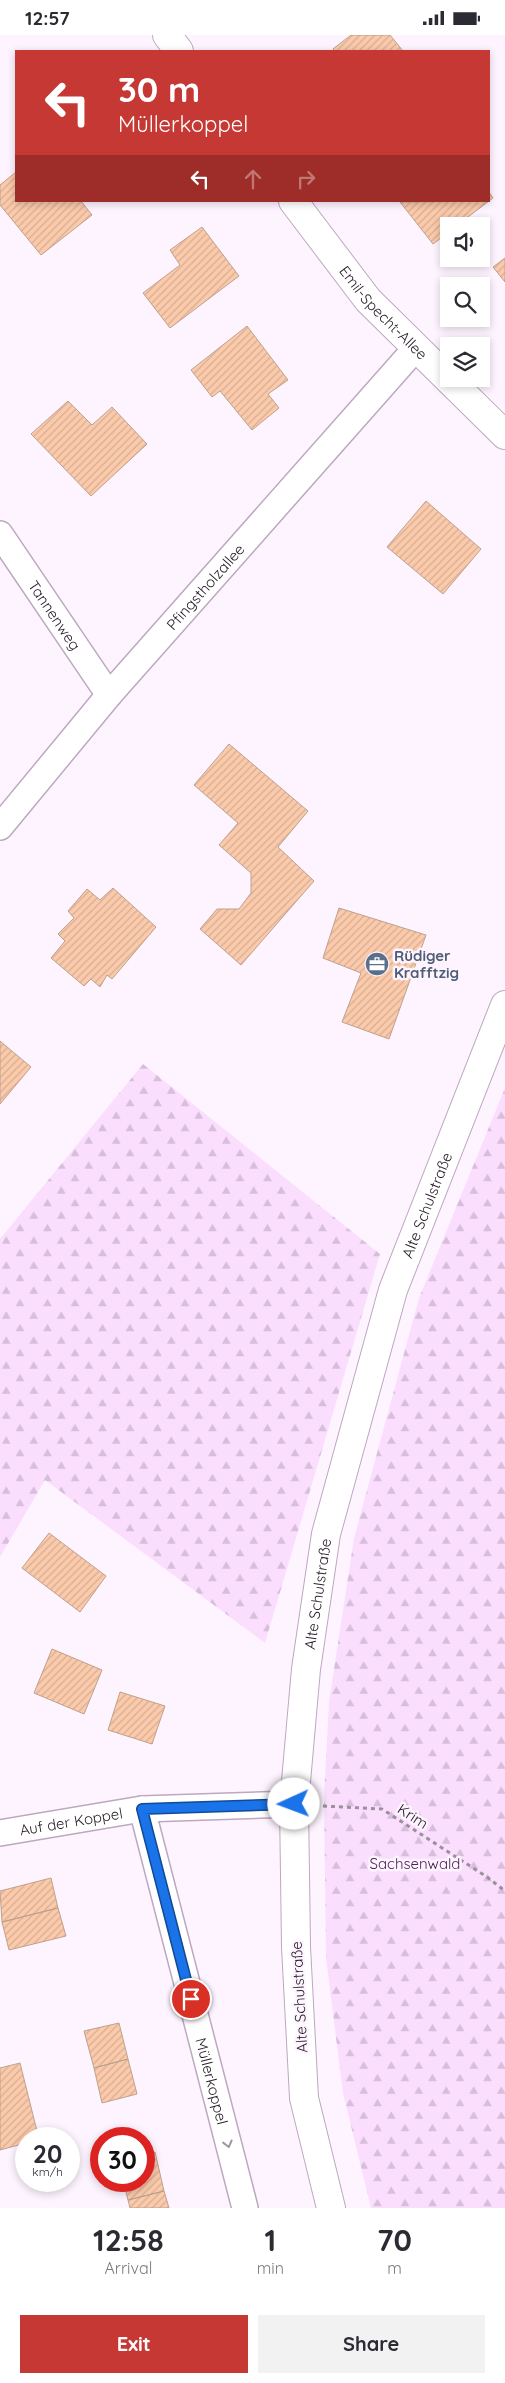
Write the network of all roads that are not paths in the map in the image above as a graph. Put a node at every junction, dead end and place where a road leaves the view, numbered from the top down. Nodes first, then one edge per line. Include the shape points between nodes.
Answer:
1 (167, 35) edge
2 (178, 50) edge
3 (294, 202) edge
4 (415, 349) junction
5 (505, 435) edge
6 (0, 534) edge
7 (109, 695) junction
8 (0, 827) edge
9 (505, 1005) edge
10 (294, 1804) junction
11 (142, 1809) junction
12 (0, 1833) edge
13 (245, 2208) edge
14 (331, 2208) edge

1 - 2 main road
3 - 4 main road, Emil-Specht-Allee via 368,300
4 - 5 main road, Emil-Specht-Allee
4 - 7 street, Pfingstholzallee
6 - 7 street, Tannenweg
7 - 8 street, Pfingstholzallee
9 - 10 main road, Alte Schulstraße via 393,1290 326,1534 306,1669
10 - 11 street, Auf der Koppel
10 - 14 main road, Alte Schulstraße via 296,1947 304,2098
11 - 12 street, Auf der Koppel
11 -> 13 street, Müllerkoppel

